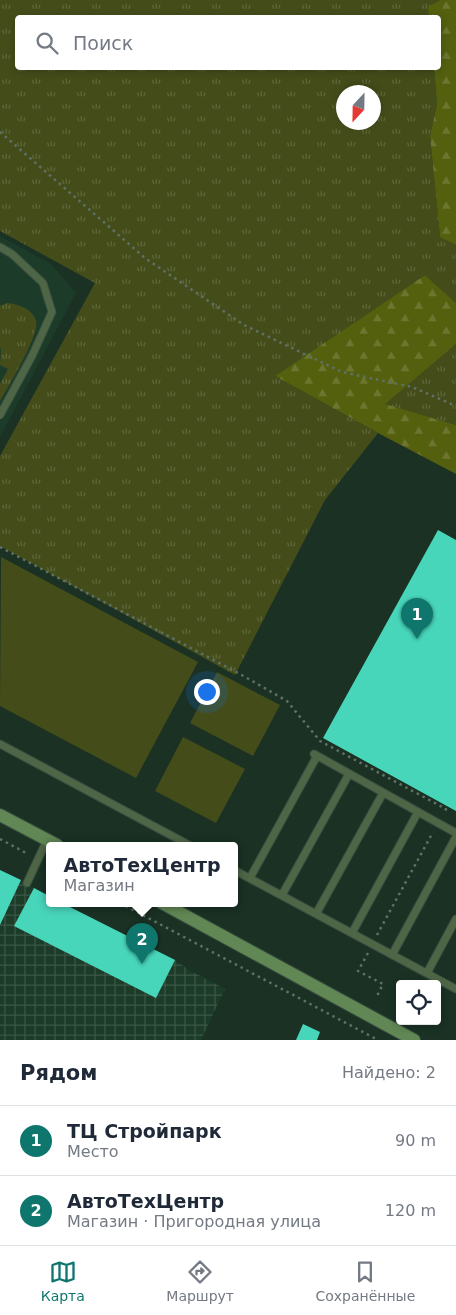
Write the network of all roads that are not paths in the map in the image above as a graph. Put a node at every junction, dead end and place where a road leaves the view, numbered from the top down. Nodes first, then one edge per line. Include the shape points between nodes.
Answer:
1 (0, 247) edge
2 (0, 415) edge
3 (0, 744) edge
4 (350, 774) junction
5 (383, 793) junction
6 (418, 812) junction
7 (0, 815) edge
8 (456, 833) edge
9 (456, 837) edge
10 (50, 842) edge
11 (183, 842) edge
12 (46, 853) edge
13 (238, 872) edge
14 (250, 878) junction
15 (27, 883) dead end
16 (282, 895) junction
17 (169, 907) edge
18 (316, 914) junction
19 (456, 919) edge
20 (352, 933) junction
21 (392, 954) junction
22 (427, 973) junction
23 (456, 989) edge
24 (414, 1040) edge

1 - 2 lane via 43,283 52,312
3 - 11 lane
4 - 5 lane
4 - 14 lane via 316,755
4 - 16 lane
5 - 6 lane
5 - 18 lane
6 - 8 lane
6 - 20 lane
7 - 10 street
9 - 21 lane
12 - 15 lane
13 - 14 lane
14 - 16 lane
16 - 18 lane
17 - 24 street
18 - 20 lane
19 - 22 lane
20 - 21 lane
21 - 22 lane
22 - 23 lane

